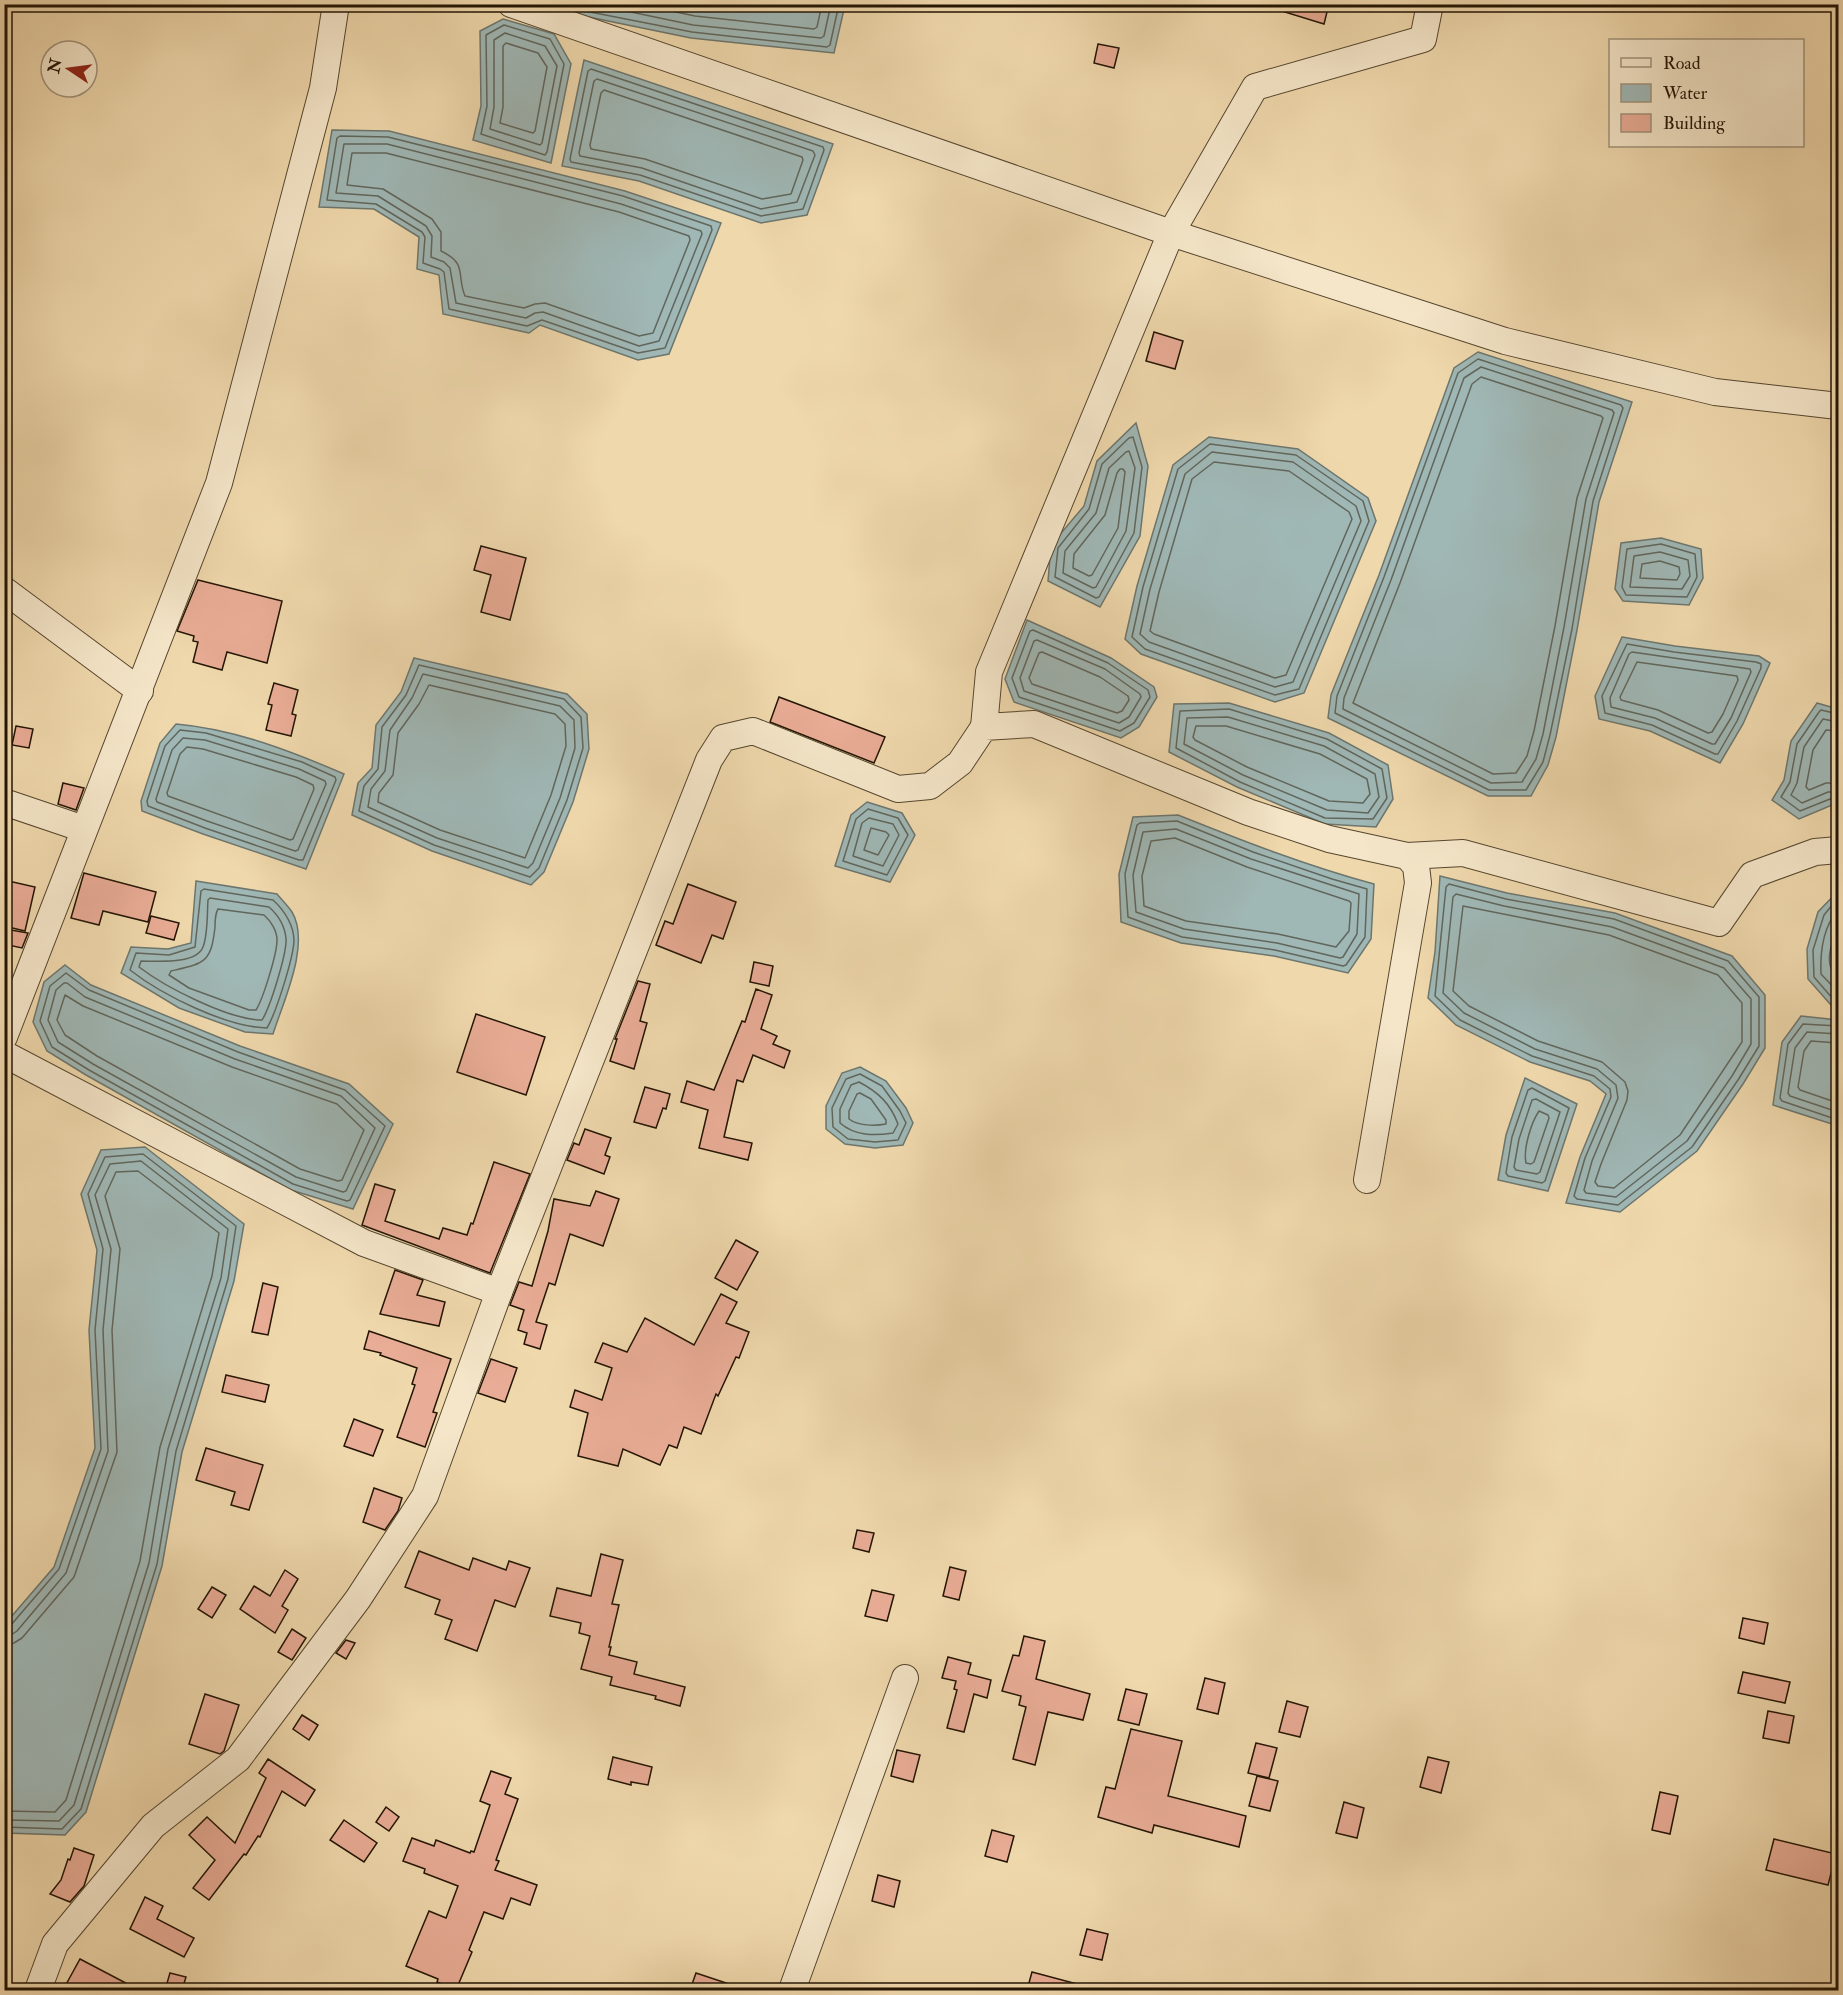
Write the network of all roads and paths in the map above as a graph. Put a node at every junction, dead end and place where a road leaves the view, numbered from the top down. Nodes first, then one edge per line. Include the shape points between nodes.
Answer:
1 (336, 4) edge
2 (511, 4) edge
3 (1430, 4) edge
4 (1171, 233) junction
5 (1839, 406) edge
6 (4, 590) edge
7 (140, 691) junction
8 (984, 727) junction
9 (4, 802) edge
10 (72, 825) dead end
11 (1839, 850) edge
12 (1407, 856) junction
13 (4, 1037) edge
14 (4, 1054) edge
15 (1368, 1180) dead end
16 (499, 1292) junction
17 (904, 1678) dead end
18 (38, 1990) edge
19 (792, 1990) edge

1 - 7 street via 324,88 219,483
2 - 4 street
3 - 4 street via 1424,39 1255,87
4 - 5 street via 1505,341 1715,393
4 - 8 street via 989,672
6 - 7 street
7 - 13 street
8 - 12 street via 1034,724 1248,812 1329,839
8 - 16 street via 960,763 930,786 898,789 753,731 723,738 709,760
9 - 10 street
11 - 12 street via 1815,852 1752,875 1719,923 1463,853
12 - 15 street via 1416,866 1418,883
14 - 16 street via 363,1243
16 - 18 street via 425,1496 364,1590 238,1759 153,1826 56,1944
17 - 19 street

